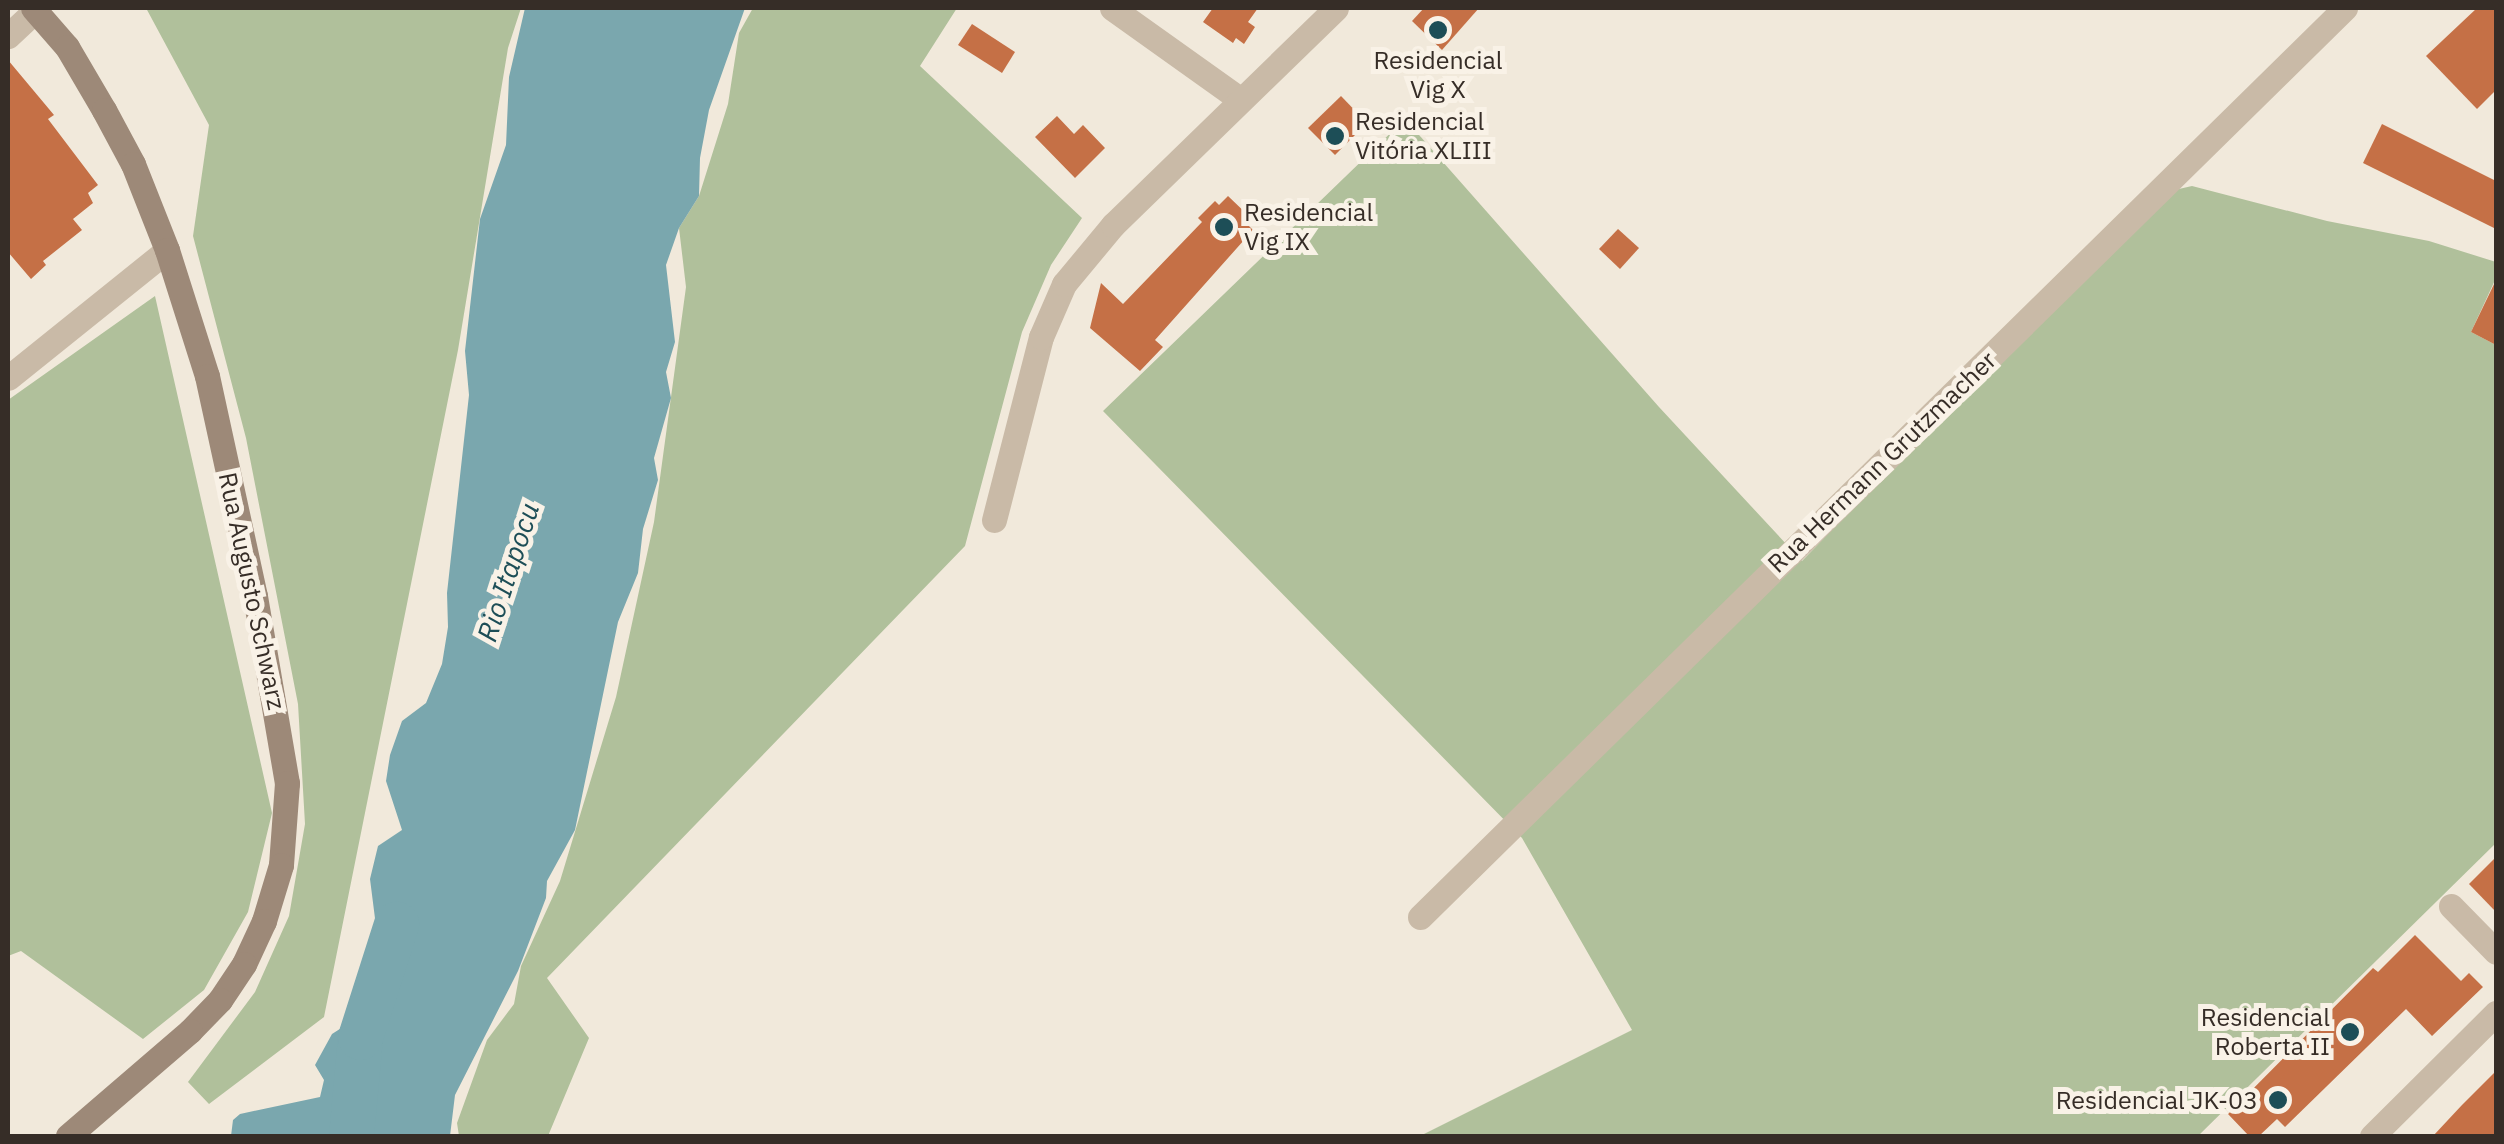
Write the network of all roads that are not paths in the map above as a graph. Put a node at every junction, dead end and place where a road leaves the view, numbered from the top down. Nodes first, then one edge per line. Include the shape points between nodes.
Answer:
1 (29, 8) edge
2 (1112, 8) edge
3 (1336, 8) edge
4 (2334, 11) edge
5 (8, 17) edge
6 (8, 36) edge
7 (1241, 100) junction
8 (167, 250) junction
9 (8, 378) edge
10 (994, 520) dead end
11 (2451, 906) dead end
12 (1420, 917) dead end
13 (2496, 952) edge
14 (2496, 1013) edge
15 (68, 1136) edge
16 (2372, 1136) edge

1 - 5 street
1 - 6 street
1 - 8 main road, Rua Augusto Schwarz via 67,47 111,124
2 - 7 street
3 - 7 street
4 - 12 street, Rua Hermann Grutzmacher
7 - 10 street via 1114,224 1064,284 1040,337
8 - 9 street
8 - 15 main road, Rua Augusto Schwarz via 206,376 280,724 287,783 281,865 264,921 220,1000
11 - 13 street
14 - 16 street

